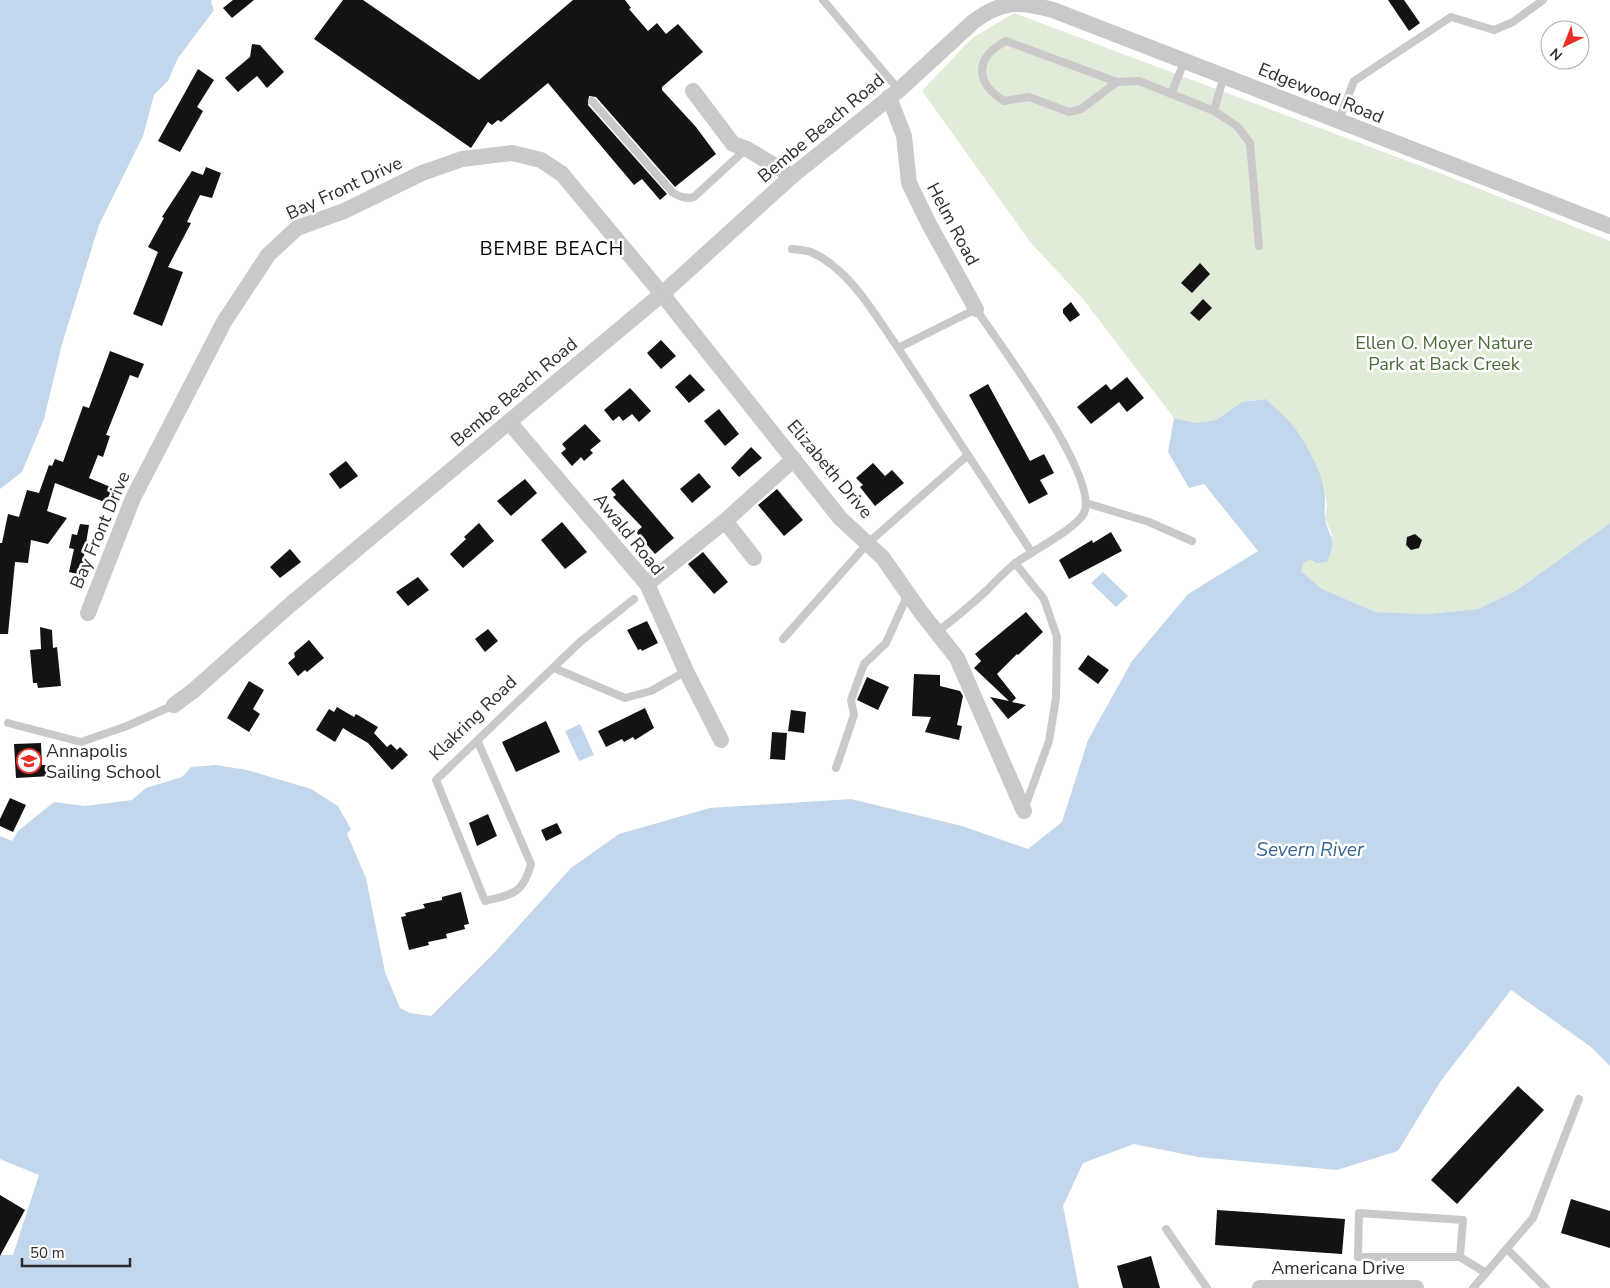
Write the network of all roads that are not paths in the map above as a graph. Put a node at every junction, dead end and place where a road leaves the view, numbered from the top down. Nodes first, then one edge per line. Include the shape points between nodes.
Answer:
1 (823, 0) edge
2 (1543, 0) edge
3 (1017, 1) edge
4 (1186, 60) junction
5 (1224, 75) junction
6 (1116, 82) junction
7 (692, 91) dead end
8 (894, 93) junction
9 (1171, 94) junction
10 (592, 101) dead end
11 (1214, 112) junction
12 (1338, 122) junction
13 (747, 149) junction
14 (792, 176) junction
15 (1610, 226) edge
16 (1259, 246) dead end
17 (792, 249) dead end
18 (662, 294) junction
19 (976, 309) junction
20 (898, 348) junction
21 (510, 422) junction
22 (968, 455) junction
23 (794, 459) junction
24 (1086, 503) junction
25 (725, 521) junction
26 (1192, 541) dead end
27 (868, 543) junction
28 (1032, 553) junction
29 (754, 558) dead end
30 (1015, 563) junction
31 (647, 584) junction
32 (908, 594) junction
33 (634, 599) dead end
34 (88, 613) dead end
35 (937, 632) junction
36 (784, 639) dead end
37 (554, 668) junction
38 (686, 671) junction
39 (174, 705) joint
40 (8, 724) dead end
41 (721, 740) dead end
42 (478, 742) junction
43 (836, 768) dead end
44 (1024, 811) joint
45 (1579, 1099) dead end
46 (1166, 1229) dead end
47 (1507, 1250) junction
48 (1460, 1257) junction
49 (1486, 1273) junction
50 (1288, 1287) edge
51 (1206, 1288) edge
52 (1260, 1288) edge
53 (1416, 1288) edge
54 (1473, 1288) edge
55 (1546, 1288) edge

1 - 8 lane
2 - 12 lane via 1513,22 1494,30 1451,17 1354,81
3 - 4 street, Edgewood Road via 1053,10
3 - 8 street, Bembe Beach Road via 986,12
4 - 5 street, Edgewood Road
4 - 9 lane
5 - 11 lane
5 - 12 street, Edgewood Road
6 - 6 lane via 1006,41 986,55 982,68 982,80 990,92 1004,101 1029,97 1069,112 1081,109
6 - 9 lane via 1139,81
7 - 13 street via 733,144
8 - 14 street, Bembe Beach Road
8 - 19 street, Helm Road via 904,136 909,183
9 - 11 lane
10 - 13 lane via 680,197 694,197
11 - 16 lane via 1237,126 1250,143
12 - 15 street, Edgewood Road
13 - 14 street
14 - 18 street, Bembe Beach Road
17 - 20 lane via 810,252 831,265 848,281
18 - 21 street, Bembe Beach Road
18 - 23 street, Elizabeth Drive
18 - 34 street, Bay Front Drive via 562,174 541,160 512,153 462,159 422,173 344,211 297,228 268,254 224,322 133,498
19 - 20 lane
19 - 24 lane via 1064,441 1083,485
20 - 22 lane
21 - 31 street, Awald Road
21 - 39 street, Bembe Beach Road
22 - 27 lane
22 - 28 lane
23 - 25 street
23 - 27 street, Elizabeth Drive via 840,518
24 - 26 lane via 1150,522
24 - 28 lane via 1083,515 1076,523
25 - 29 street
25 - 31 street
27 - 32 street, Elizabeth Drive via 883,558
27 - 36 lane
28 - 30 lane
30 - 35 lane
30 - 44 lane via 1044,599 1057,637 1056,698 1049,740
31 - 38 street, Awald Road
32 - 35 street, Elizabeth Drive
32 - 43 lane via 886,643 864,664 851,700 854,716
33 - 37 lane, Klakring Road via 580,642
35 - 44 street, Elizabeth Drive via 958,658
37 - 38 lane via 625,698 651,691
37 - 42 lane, Klakring Road
38 - 41 street, Awald Road
39 - 40 lane, Bembe Beach Road via 81,742
42 - 42 lane, Klakring Road via 436,780 485,901 516,893 526,880 531,864
45 - 47 lane via 1533,1218
46 - 51 lane
47 - 49 lane
47 - 55 lane
48 - 48 lane via 1463,1220 1359,1213 1358,1256
48 - 49 lane
49 - 54 lane
50 - 52 street, Americana Drive
50 - 53 street, Americana Drive

